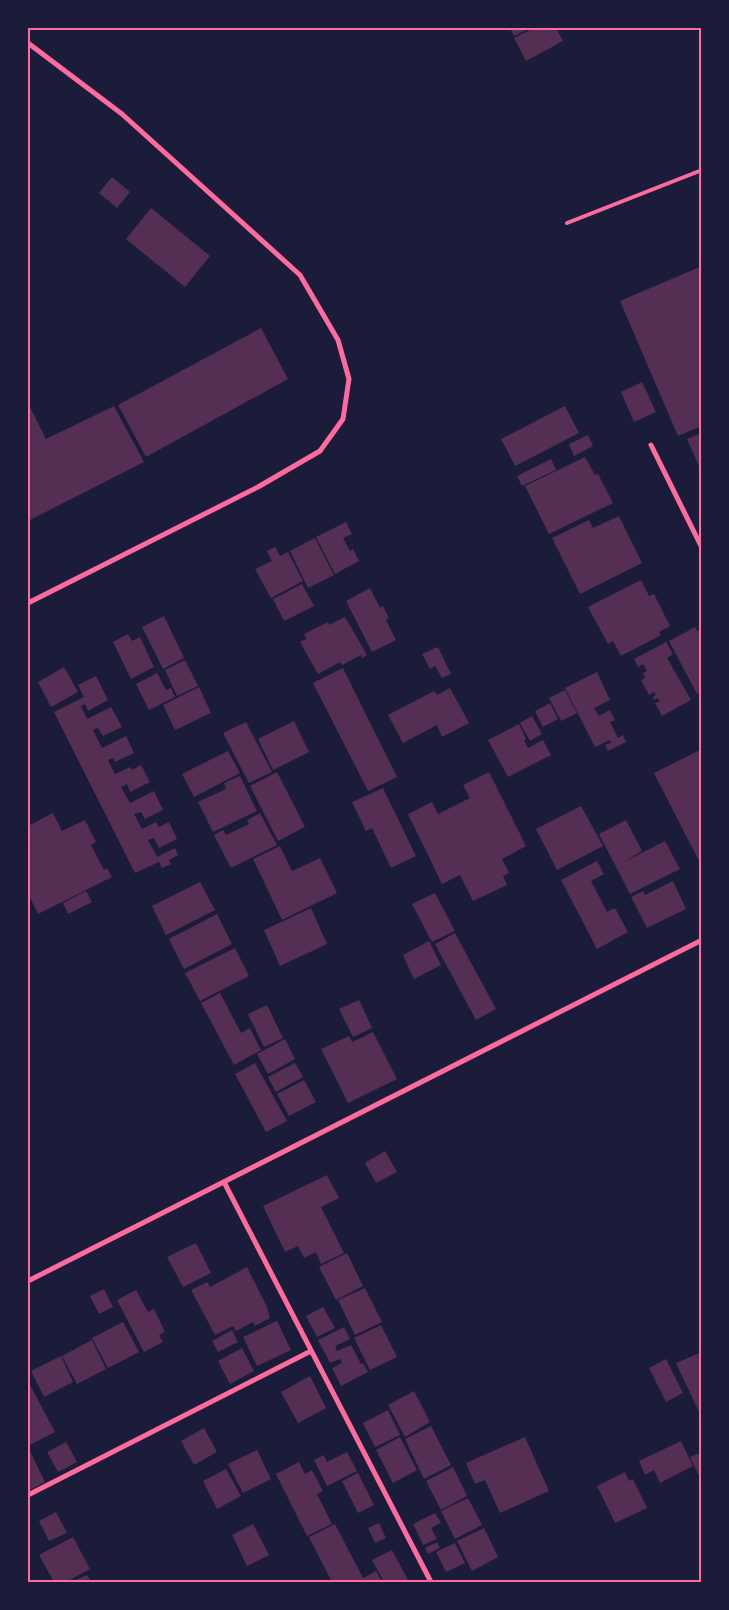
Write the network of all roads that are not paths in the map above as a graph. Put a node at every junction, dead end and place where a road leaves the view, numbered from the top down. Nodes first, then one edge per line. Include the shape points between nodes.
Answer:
1 (28, 43) edge
2 (702, 170) edge
3 (567, 223) dead end
4 (651, 445) dead end
5 (702, 548) edge
6 (28, 603) edge
7 (702, 940) edge
8 (224, 1182) junction
9 (28, 1281) edge
10 (311, 1351) junction
11 (28, 1495) edge
12 (431, 1582) edge

1 - 6 street via 122,114 300,275 338,340 349,379 343,419 320,451 258,487
2 - 3 lane
4 - 5 street
7 - 8 street
8 - 9 street
8 - 10 street
10 - 11 street
10 - 12 street

